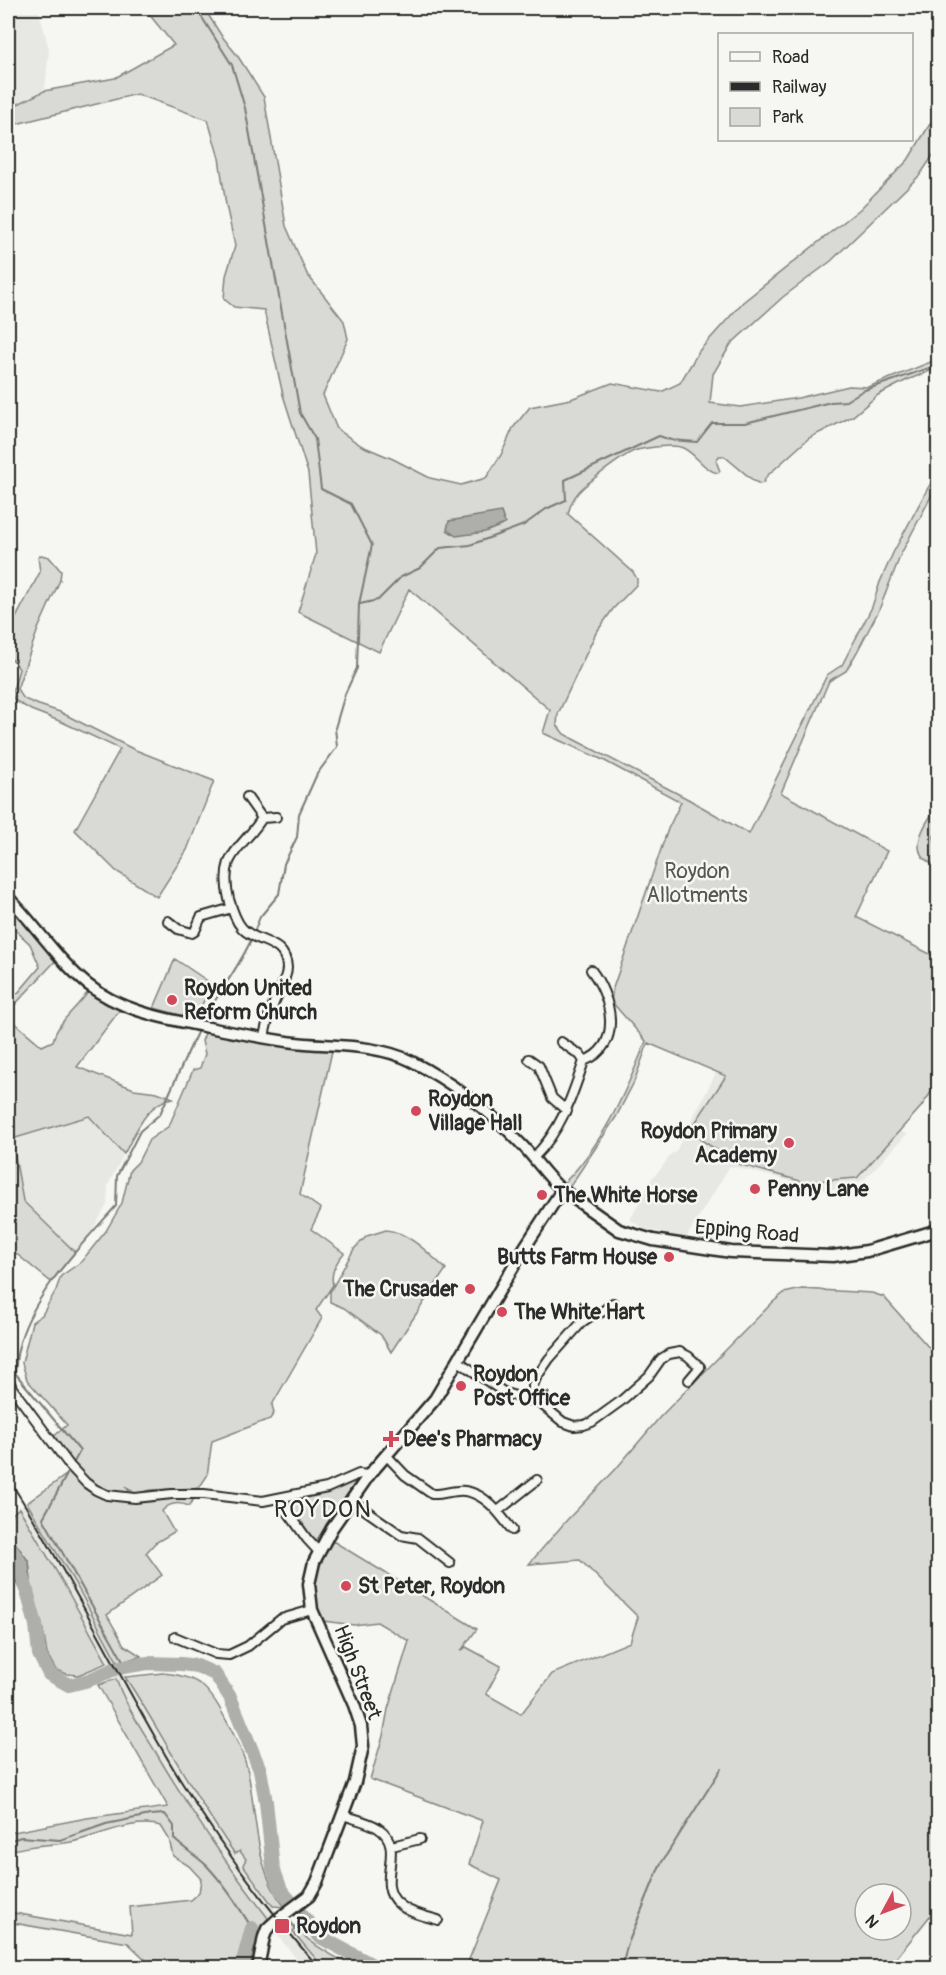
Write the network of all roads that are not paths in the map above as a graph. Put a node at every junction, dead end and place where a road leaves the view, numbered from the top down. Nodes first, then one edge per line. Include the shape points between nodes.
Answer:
1 (247, 797) dead end
2 (276, 817) dead end
3 (262, 818) junction
4 (8, 897) edge
5 (232, 908) junction
6 (168, 921) dead end
7 (591, 970) dead end
8 (264, 1038) junction
9 (561, 1042) dead end
10 (529, 1059) dead end
11 (584, 1061) junction
12 (567, 1111) junction
13 (533, 1158) junction
14 (562, 1190) junction
15 (939, 1230) edge
16 (613, 1303) dead end
17 (458, 1361) junction
18 (8, 1378) edge
19 (689, 1380) dead end
20 (533, 1401) junction
21 (386, 1455) junction
22 (369, 1475) junction
23 (537, 1480) dead end
24 (278, 1498) junction
25 (351, 1500) junction
26 (498, 1511) junction
27 (512, 1530) dead end
28 (318, 1552) junction
29 (450, 1563) dead end
30 (312, 1610) junction
31 (175, 1637) dead end
32 (343, 1815) junction
33 (420, 1839) dead end
34 (392, 1846) junction
35 (438, 1920) dead end
36 (258, 1968) edge

1 - 3 street
2 - 3 street
3 - 5 street via 228,865 226,881
4 - 8 street via 68,965 103,995 161,1017
5 - 6 street via 201,917 192,933
5 - 8 street via 243,929 268,941 285,958 287,970
7 - 11 street via 610,1006 609,1034 593,1058
8 - 13 street via 373,1050 410,1061 467,1097
9 - 11 street
10 - 12 street via 539,1066 552,1098
11 - 12 street
12 - 13 street
13 - 14 street
14 - 15 main road, Epping Road via 619,1230 653,1240 731,1252 834,1256 867,1251
14 - 17 main road, High Street
16 - 20 street via 582,1322 549,1359 536,1378
17 - 20 street via 505,1394
17 - 21 main road, High Street via 424,1413
18 - 24 street via 70,1466 107,1495 135,1498 204,1494 263,1501
19 - 20 street via 700,1366 680,1352 669,1354 621,1401 584,1425 563,1422
21 - 22 main road, High Street
21 - 26 street via 432,1494 465,1491
22 - 24 street via 359,1474 327,1488
22 - 25 main road, High Street
23 - 26 street
24 - 28 street
25 - 28 main road, High Street
25 - 29 street via 401,1535 418,1538
26 - 27 street
28 - 30 main road, High Street via 309,1584
30 - 31 street via 281,1619 248,1646 229,1655 216,1654
30 - 32 main road, High Street via 361,1726 363,1746
32 - 34 street via 379,1828
32 - 36 main road, High Street via 309,1896 267,1929
33 - 34 street
34 - 35 street via 388,1879 391,1894 408,1910

